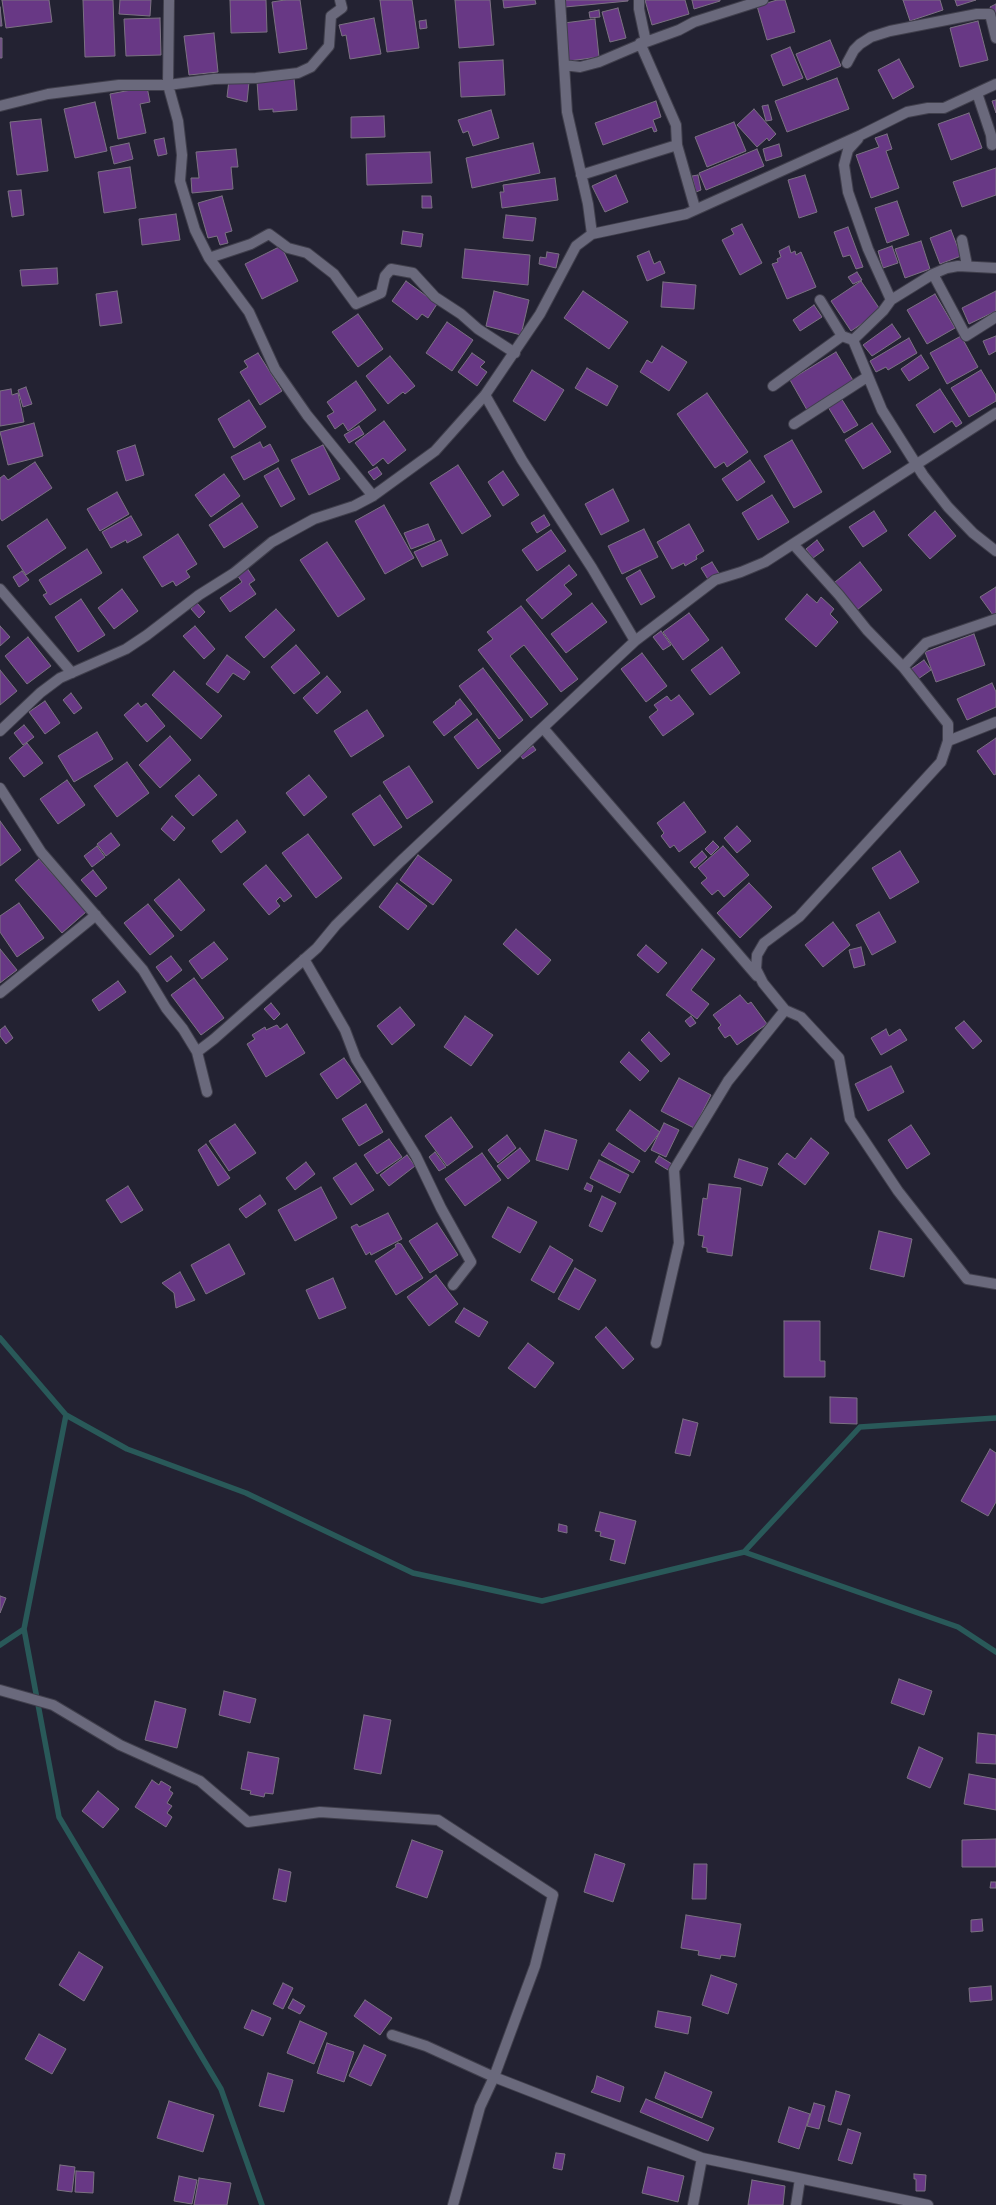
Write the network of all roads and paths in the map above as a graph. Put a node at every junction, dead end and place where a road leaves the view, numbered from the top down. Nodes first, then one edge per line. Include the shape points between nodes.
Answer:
1 (169, 0) edge
2 (340, 0) edge
3 (560, 0) edge
4 (639, 0) edge
5 (763, 0) edge
6 (996, 38) edge
7 (643, 43) junction
8 (848, 63) dead end
9 (564, 65) junction
10 (996, 84) edge
11 (168, 85) junction
12 (977, 93) junction
13 (0, 106) edge
14 (861, 135) junction
15 (992, 144) dead end
16 (677, 145) junction
17 (581, 175) junction
18 (695, 208) junction
19 (592, 234) junction
20 (962, 240) dead end
21 (209, 258) junction
22 (967, 265) junction
23 (996, 268) edge
24 (933, 274) junction
25 (820, 300) dead end
26 (891, 300) junction
27 (996, 317) edge
28 (842, 336) junction
29 (853, 340) junction
30 (515, 353) junction
31 (867, 377) junction
32 (773, 386) dead end
33 (485, 395) junction
34 (996, 413) edge
35 (794, 424) dead end
36 (916, 463) junction
37 (373, 496) junction
38 (793, 544) junction
39 (996, 551) edge
40 (0, 589) edge
41 (996, 619) edge
42 (635, 641) junction
43 (903, 667) junction
44 (72, 673) junction
45 (996, 722) edge
46 (543, 728) junction
47 (0, 731) edge
48 (948, 741) junction
49 (0, 788) edge
50 (96, 915) junction
51 (304, 959) junction
52 (763, 983) junction
53 (0, 993) edge
54 (785, 1010) junction
55 (197, 1052) junction
56 (207, 1092) dead end
57 (996, 1284) edge
58 (453, 1285) dead end
59 (656, 1343) dead end
60 (0, 1690) edge
61 (392, 2035) dead end
62 (494, 2077) junction
63 (702, 2158) junction
64 (800, 2179) junction
65 (453, 2205) edge
66 (693, 2205) edge
67 (796, 2205) edge
68 (928, 2205) edge

1 - 11 street
2 - 11 street via 342,8 331,16 329,46 311,66 298,73
3 - 9 street
4 - 7 street
5 - 7 street via 700,20
6 - 8 street via 990,14 970,15 871,37 854,50
7 - 9 street via 593,64 580,67
7 - 16 street via 676,125
9 - 17 street via 567,112
10 - 12 street
11 - 13 street via 119,85 48,94
11 - 21 street via 178,121 182,155 180,181 195,230
12 - 14 street via 944,108 907,112
12 - 15 street
14 - 18 street
14 - 26 street via 848,150 844,165 848,192 868,250
16 - 17 street
16 - 18 street
17 - 19 street
18 - 19 street via 686,214
19 - 30 street via 576,246 540,314
20 - 22 street
21 - 30 street via 251,244 269,234 288,248 307,253 334,274 356,304 381,293 384,276 391,270 413,273 435,297
21 - 37 street via 249,312 274,369 307,415
22 - 23 street
22 - 24 street via 947,268
24 - 26 street
24 - 27 street via 966,336
25 - 28 street
26 - 29 street
28 - 29 street
28 - 32 street
29 - 31 street
30 - 33 street
31 - 35 street
31 - 36 street via 882,410
33 - 37 street via 435,451
33 - 42 street via 522,460 592,568
34 - 36 street
36 - 38 street
36 - 39 street via 972,533
37 - 44 street via 354,506 314,519 272,542 147,636 126,649
38 - 42 street via 765,562 715,580
38 - 43 street via 867,630
40 - 44 street
41 - 43 street via 926,643
42 - 46 street
43 - 48 street via 948,724
44 - 47 street via 60,678 40,694
45 - 48 street
46 - 51 street via 336,924 317,948
46 - 52 street
48 - 52 street via 941,762 936,768 800,917 764,943 757,956 756,969
49 - 50 street via 41,852
50 - 53 street
50 - 55 street via 143,970
51 - 55 street via 214,1040
51 - 58 street via 345,1030 356,1059 416,1156 471,1262
52 - 54 street
54 - 57 street via 801,1017 839,1058 850,1119 898,1191 967,1279
54 - 59 street via 728,1081 674,1170 679,1243
55 - 56 street
60 - 62 street via 53,1705 120,1745 200,1780 248,1822 320,1812 438,1820 552,1895 535,1966
61 - 62 street via 426,2046
62 - 63 street
62 - 65 street via 480,2107
63 - 64 street
63 - 66 street
64 - 67 street
64 - 68 street

